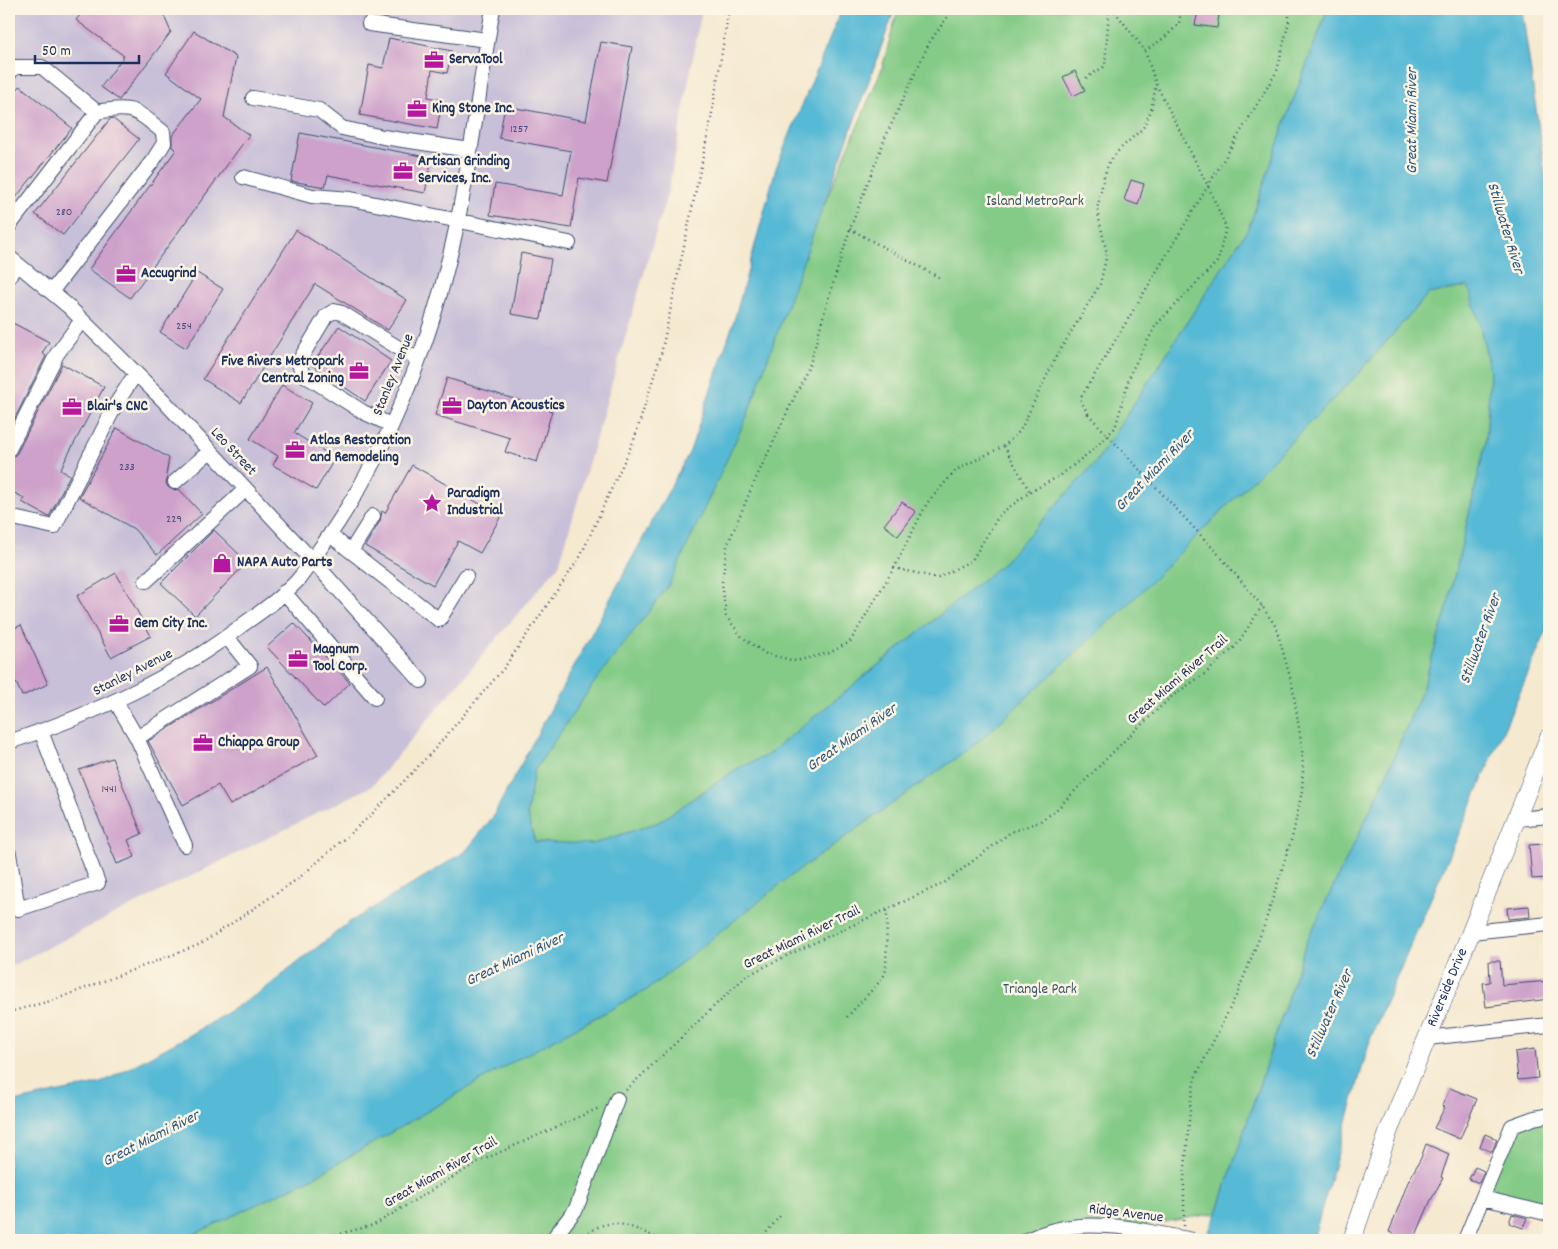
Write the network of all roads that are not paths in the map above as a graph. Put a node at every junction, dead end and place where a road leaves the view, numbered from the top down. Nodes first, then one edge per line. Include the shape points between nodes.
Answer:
1 (493, 9) edge
2 (370, 24) dead end
3 (487, 40) junction
4 (9, 74) edge
5 (253, 98) dead end
6 (97, 112) junction
7 (470, 150) junction
8 (243, 177) dead end
9 (458, 220) junction
10 (9, 226) edge
11 (569, 243) dead end
12 (13, 261) edge
13 (9, 277) edge
14 (51, 292) junction
15 (82, 320) junction
16 (418, 360) junction
17 (136, 373) junction
18 (391, 425) junction
19 (9, 449) edge
20 (210, 451) junction
21 (175, 482) dead end
22 (246, 489) junction
23 (373, 516) dead end
24 (9, 517) edge
25 (330, 535) junction
26 (351, 551) junction
27 (312, 560) junction
28 (466, 576) dead end
29 (146, 582) dead end
30 (284, 592) junction
31 (227, 637) junction
32 (421, 681) dead end
33 (375, 698) dead end
34 (116, 702) junction
35 (41, 731) junction
36 (1549, 737) edge
37 (137, 738) junction
38 (9, 742) edge
39 (1549, 816) edge
40 (1517, 820) junction
41 (185, 845) dead end
42 (9, 854) edge
43 (1549, 924) edge
44 (1471, 932) junction
45 (1549, 1026) edge
46 (1427, 1038) junction
47 (617, 1099) road end
48 (1549, 1115) edge
49 (1483, 1198) junction
50 (1549, 1214) edge
51 (552, 1240) edge
52 (1027, 1240) edge
53 (1193, 1240) edge
54 (1352, 1240) edge
55 (1465, 1240) edge

1 - 3 street, Stanley Avenue
2 - 3 street
3 - 7 street, Stanley Avenue
4 - 6 street via 14,67 42,67
5 - 7 street via 319,110 342,128
6 - 10 street
6 - 14 street via 120,108 136,110 163,132 164,144
7 - 9 street, Stanley Avenue
8 - 9 street via 312,196 351,198
9 - 11 street
9 - 16 street, Stanley Avenue via 440,294
12 - 13 street
12 - 14 street, Leo Street
14 - 15 street, Leo Street
15 - 17 street, Leo Street
15 - 19 street via 57,354
16 - 18 street, Stanley Avenue
16 - 18 street via 334,311 326,316 302,356 299,364 303,374 363,412
17 - 20 street, Leo Street
17 - 24 street via 116,404 54,527
18 - 25 street, Stanley Avenue via 359,489
20 - 21 street
20 - 22 street, Leo Street
22 - 27 street, Leo Street
22 - 29 street
23 - 26 street
25 - 26 street
25 - 27 street, Stanley Avenue
26 - 28 street via 438,620
27 - 30 street, Stanley Avenue
27 - 32 street, Leo Street
30 - 31 street, Stanley Avenue
30 - 33 street
31 - 34 street, Stanley Avenue via 186,665
31 - 37 street via 250,666
34 - 35 street, Stanley Avenue
34 - 37 street
35 - 38 street, Stanley Avenue
35 - 42 street via 98,883 18,909
36 - 40 main road, Riverside Drive
37 - 41 street
39 - 40 street
40 - 44 main road, Riverside Drive
43 - 44 street
44 - 46 main road, Riverside Drive
45 - 46 street
46 - 54 main road, Riverside Drive via 1389,1130
47 - 51 street via 576,1209
48 - 49 street via 1512,1126
49 - 50 street
49 - 55 street
52 - 53 street, Ridge Avenue, bridge via 1078,1225 1129,1228

